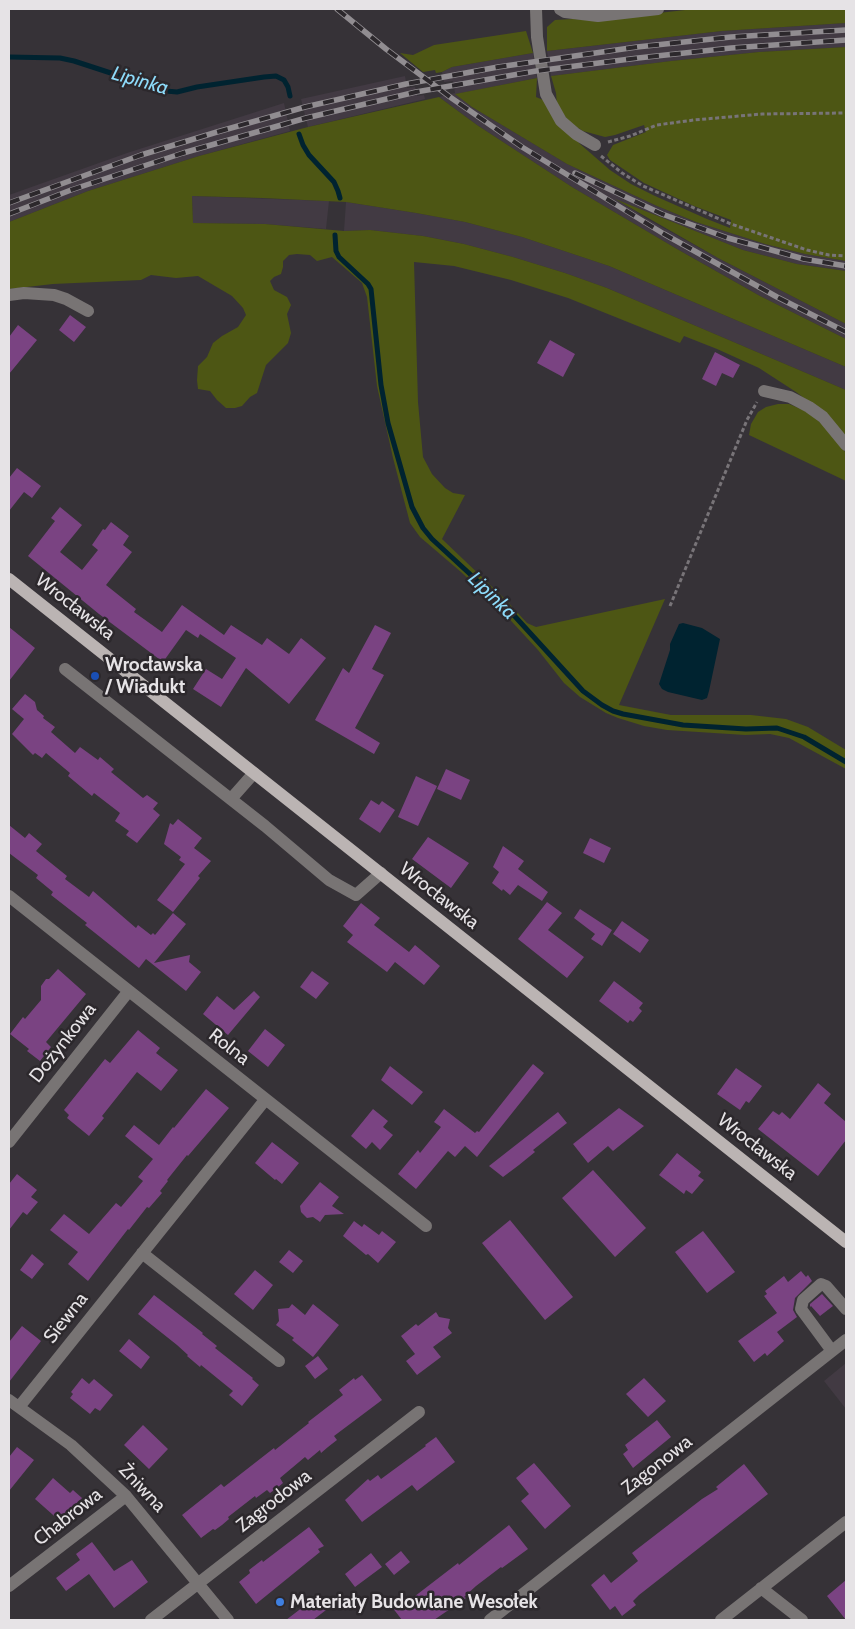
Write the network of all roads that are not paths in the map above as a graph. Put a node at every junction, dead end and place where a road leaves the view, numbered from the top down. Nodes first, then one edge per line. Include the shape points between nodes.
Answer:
1 (536, 9) edge
2 (560, 9) edge
3 (658, 9) edge
4 (595, 145) road end
5 (9, 295) edge
6 (88, 312) dead end
7 (764, 391) road end
8 (846, 445) edge
9 (9, 579) edge
10 (66, 669) dead end
11 (254, 773) junction
12 (231, 799) junction
13 (381, 873) junction
14 (9, 896) edge
15 (128, 992) junction
16 (264, 1100) junction
17 (9, 1142) edge
18 (426, 1226) dead end
19 (846, 1242) edge
20 (142, 1253) junction
21 (846, 1309) edge
22 (846, 1340) edge
23 (832, 1351) junction
24 (279, 1361) dead end
25 (14, 1404) edge
26 (419, 1412) dead end
27 (126, 1496) junction
28 (846, 1522) edge
29 (199, 1584) junction
30 (9, 1586) edge
31 (761, 1588) junction
32 (151, 1620) edge
33 (228, 1620) edge
34 (490, 1620) edge
35 (721, 1620) edge
36 (802, 1620) edge

1 - 4 street via 546,94 561,121
2 - 3 street via 598,16
5 - 6 street via 54,295
7 - 8 street via 790,397 809,407 823,417
9 - 11 main road, Wrocławska
10 - 12 street
11 - 12 street
11 - 13 main road, Wrocławska
12 - 13 street via 329,880 356,895
13 - 19 main road, Wrocławska
14 - 15 street, Rolna
15 - 16 street, Rolna
15 - 17 street, Dożynkowa
16 - 18 street, Rolna
16 - 20 street, Siewna
20 - 24 street
20 - 25 street, Siewna
21 - 23 street via 821,1284 804,1300 801,1310
22 - 23 street, Zagonowa
23 - 34 street, Zagonowa
25 - 27 street, Żniwna via 71,1445
26 - 29 street, Zagrodowa
27 - 29 street, Żniwna
27 - 30 street, Chabrowa
28 - 31 street
29 - 32 street, Zagrodowa
29 - 33 street, Żniwna
31 - 35 street
31 - 36 street

